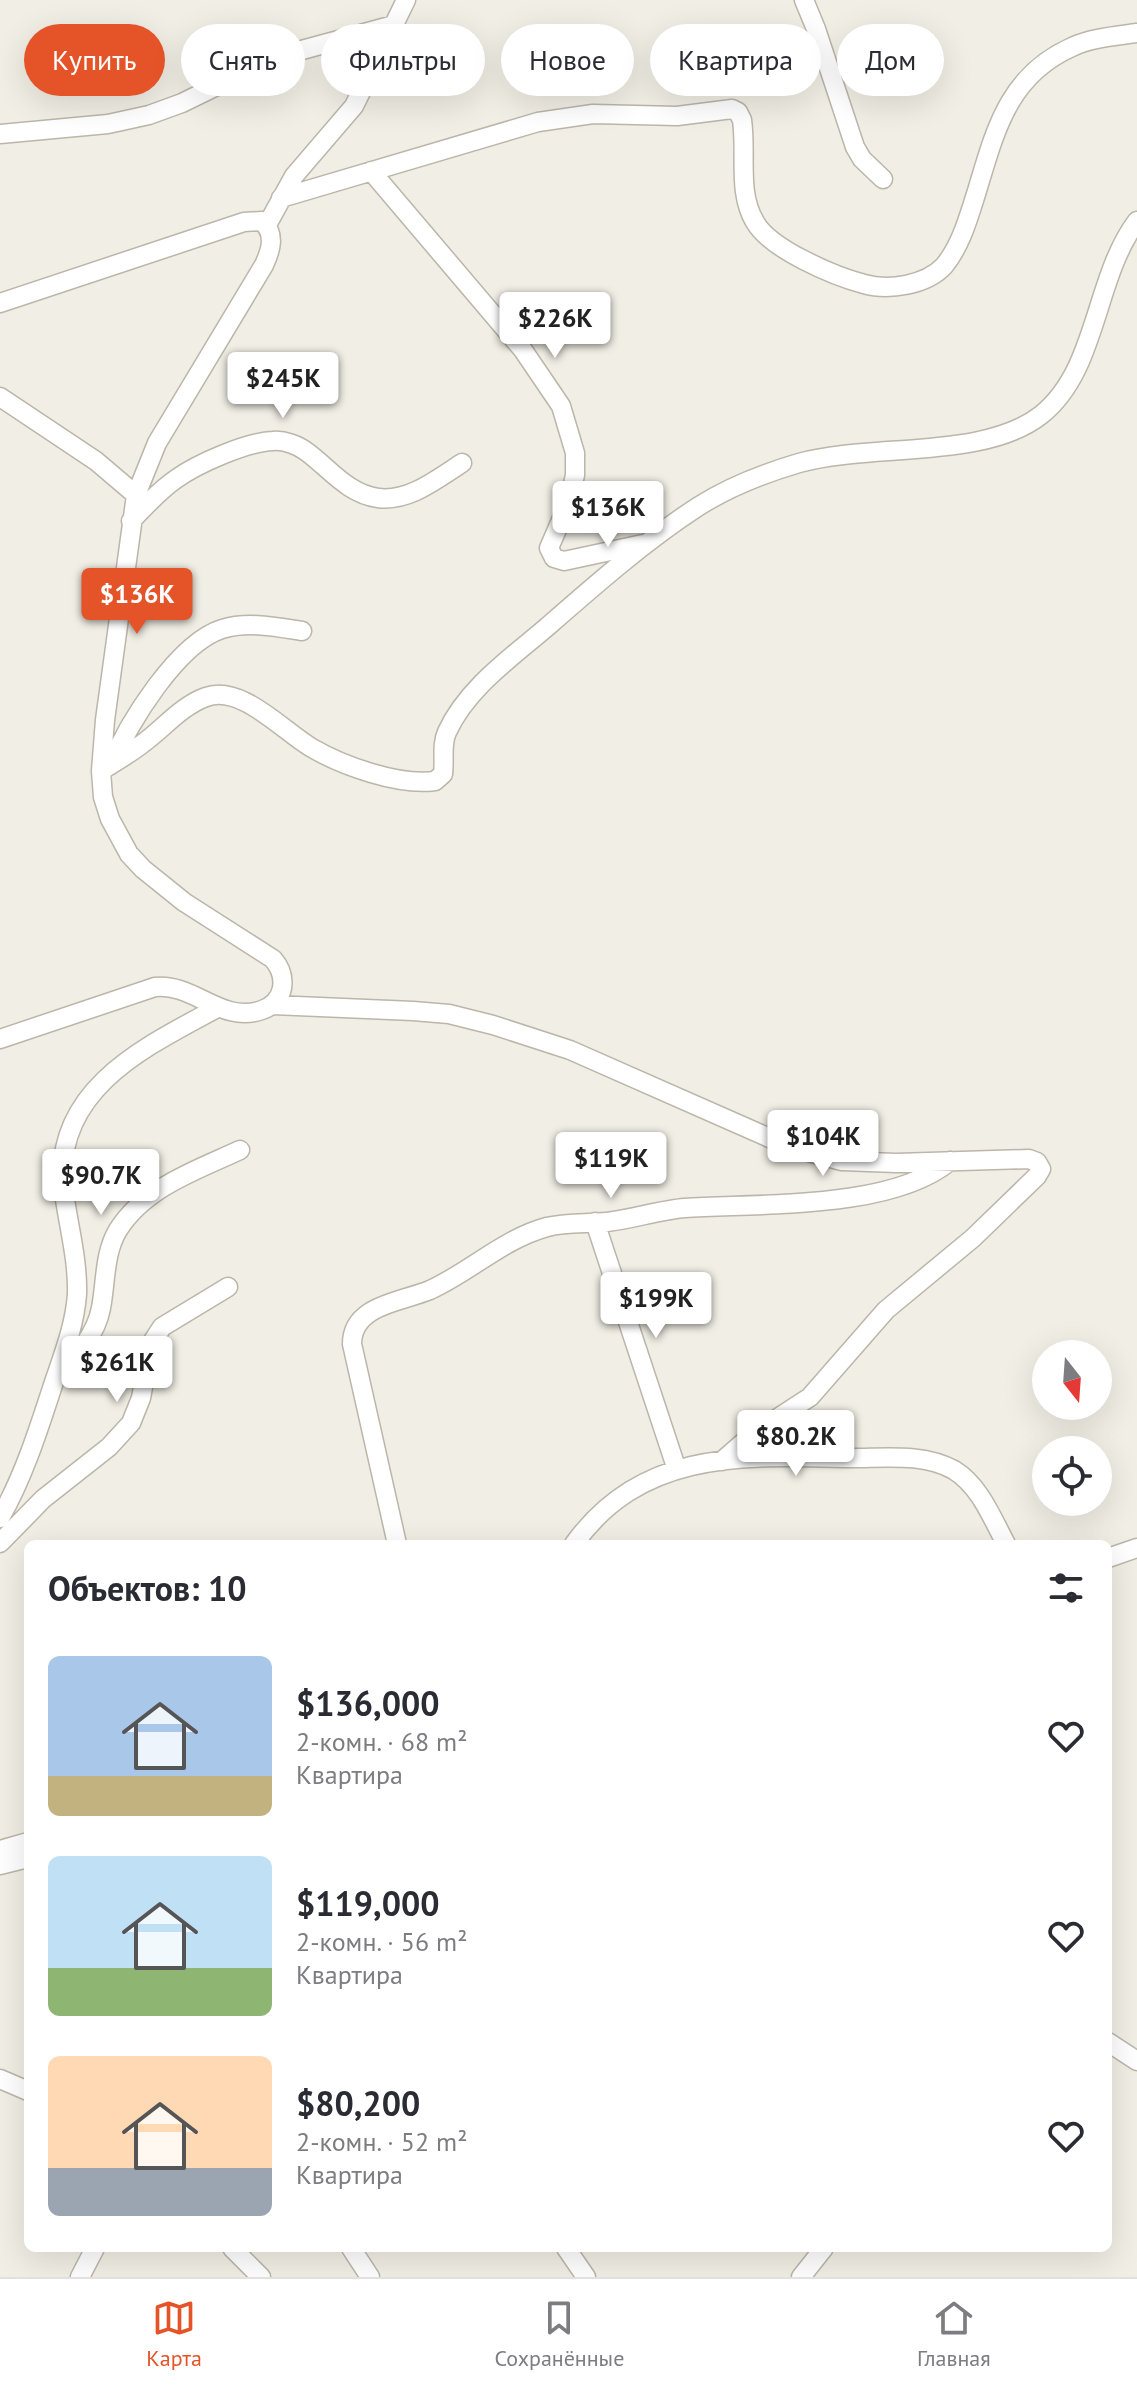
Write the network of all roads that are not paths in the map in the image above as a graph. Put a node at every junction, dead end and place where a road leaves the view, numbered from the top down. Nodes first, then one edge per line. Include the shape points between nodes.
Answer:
1 (406, 0) edge
2 (804, 0) edge
3 (394, 24) edge
4 (1137, 33) edge
5 (321, 45) edge
6 (359, 96) edge
7 (0, 134) edge
8 (371, 171) junction
9 (883, 179) dead end
10 (281, 198) junction
11 (1137, 221) edge
12 (267, 225) junction
13 (0, 303) edge
14 (0, 397) edge
15 (462, 463) dead end
16 (136, 495) junction
17 (131, 521) junction
18 (650, 543) junction
19 (302, 631) dead end
20 (106, 768) junction
21 (273, 1005) junction
22 (217, 1008) junction
23 (0, 1039) edge
24 (240, 1150) dead end
25 (950, 1161) junction
26 (595, 1222) junction
27 (228, 1287) dead end
28 (56, 1375) junction
29 (722, 1461) junction
30 (677, 1470) junction
31 (0, 1518) edge
32 (396, 1540) edge
33 (577, 1540) edge
34 (1004, 1540) edge
35 (0, 1543) edge
36 (1137, 1548) edge
37 (1112, 1557) edge
38 (24, 1843) edge
39 (0, 1850) edge
40 (24, 1859) edge
41 (0, 1865) edge
42 (1112, 2045) edge
43 (1137, 2061) edge
44 (0, 2079) edge
45 (24, 2089) edge
46 (93, 2252) edge
47 (235, 2252) edge
48 (354, 2252) edge
49 (569, 2252) edge
50 (821, 2252) edge
51 (251, 2274) edge
52 (80, 2277) edge
53 (370, 2277) edge
54 (586, 2277) edge
55 (801, 2277) edge

1 - 3 street
2 - 9 street via 855,147
4 - 8 street via 1073,46 1021,83 991,142 957,249 941,269 892,287 865,285 786,251 761,233 745,191 742,120 732,109 556,119
5 - 7 street via 276,57 149,115
6 - 10 street
8 - 10 street
8 - 18 street via 523,350 561,406 575,453 575,475 569,502 549,543 550,553 564,561
10 - 12 street
11 - 18 street via 1116,256 1072,378 1040,416 962,443 854,452 798,463 729,489
12 - 13 street via 244,222
12 - 16 street via 271,246 264,265 157,443
14 - 16 street via 96,461
15 - 17 street via 403,496 378,498 339,480 299,447 272,441 187,472
16 - 17 street
17 - 20 street via 105,720
18 - 20 street via 481,685 446,734 443,774 435,781 398,779 348,765 312,749 242,700 217,694 194,702
19 - 20 street via 247,626 210,634 149,696
20 - 21 street via 103,797 117,837 143,869 184,902 278,966 282,990
21 - 22 street via 244,1014
21 - 25 street via 449,1014 570,1050 818,1156 864,1163
22 - 23 street via 179,989 155,987
22 - 28 street via 132,1054 110,1072 76,1118 63,1181 77,1293
24 - 28 street via 170,1182 119,1229 109,1254 99,1318 83,1348
25 - 26 street via 921,1179 850,1198 671,1210
25 - 29 street via 1033,1160 1040,1172 990,1223 886,1310 810,1397
26 - 30 street
26 - 32 street via 525,1236 438,1286 373,1310 356,1323 352,1344
27 - 35 street via 162,1327 151,1344 131,1423
28 - 31 street via 14,1494
29 - 30 street
29 - 34 street via 907,1458 940,1463 973,1486
30 - 33 street via 622,1494
36 - 37 street
38 - 39 street
40 - 41 street
42 - 43 street
44 - 45 street
46 - 52 street
47 - 51 street
48 - 53 street
49 - 54 street
50 - 55 street

